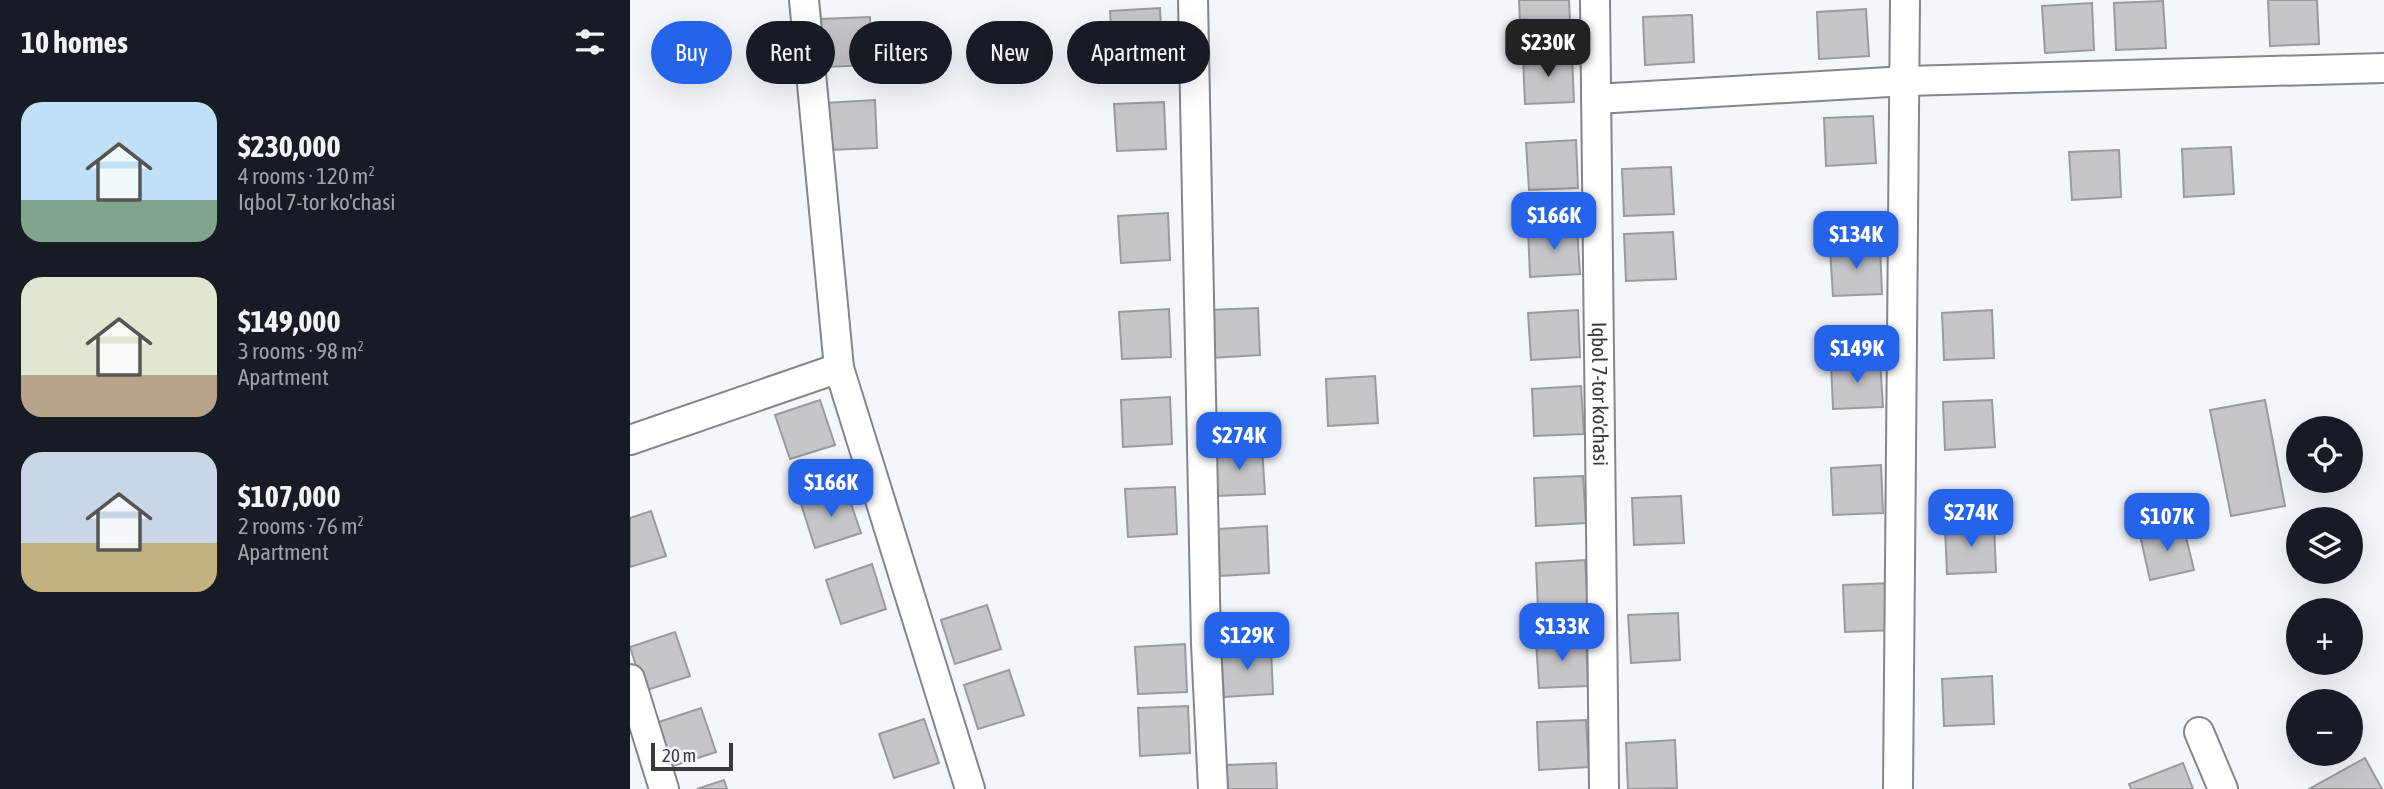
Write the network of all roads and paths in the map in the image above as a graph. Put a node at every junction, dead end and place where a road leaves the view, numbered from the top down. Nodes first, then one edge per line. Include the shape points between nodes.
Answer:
1 (804, 0) edge
2 (1193, 0) edge
3 (1595, 0) edge
4 (1905, 0) edge
5 (2384, 68) edge
6 (1906, 81) junction
7 (1596, 99) junction
8 (839, 368) junction
9 (630, 440) edge
10 (630, 679) edge
11 (2199, 732) dead end
12 (664, 789) edge
13 (970, 789) edge
14 (1213, 789) edge
15 (1604, 789) edge
16 (1898, 789) edge
17 (2223, 789) edge

1 - 8 street
2 - 14 street
3 - 7 street, Iqbol 7-tor ko'chasi
4 - 6 street
5 - 6 street
6 - 7 street
6 - 16 street
7 - 15 street, Iqbol 7-tor ko'chasi
8 - 9 street
8 - 13 street
10 - 12 street
11 - 17 street

